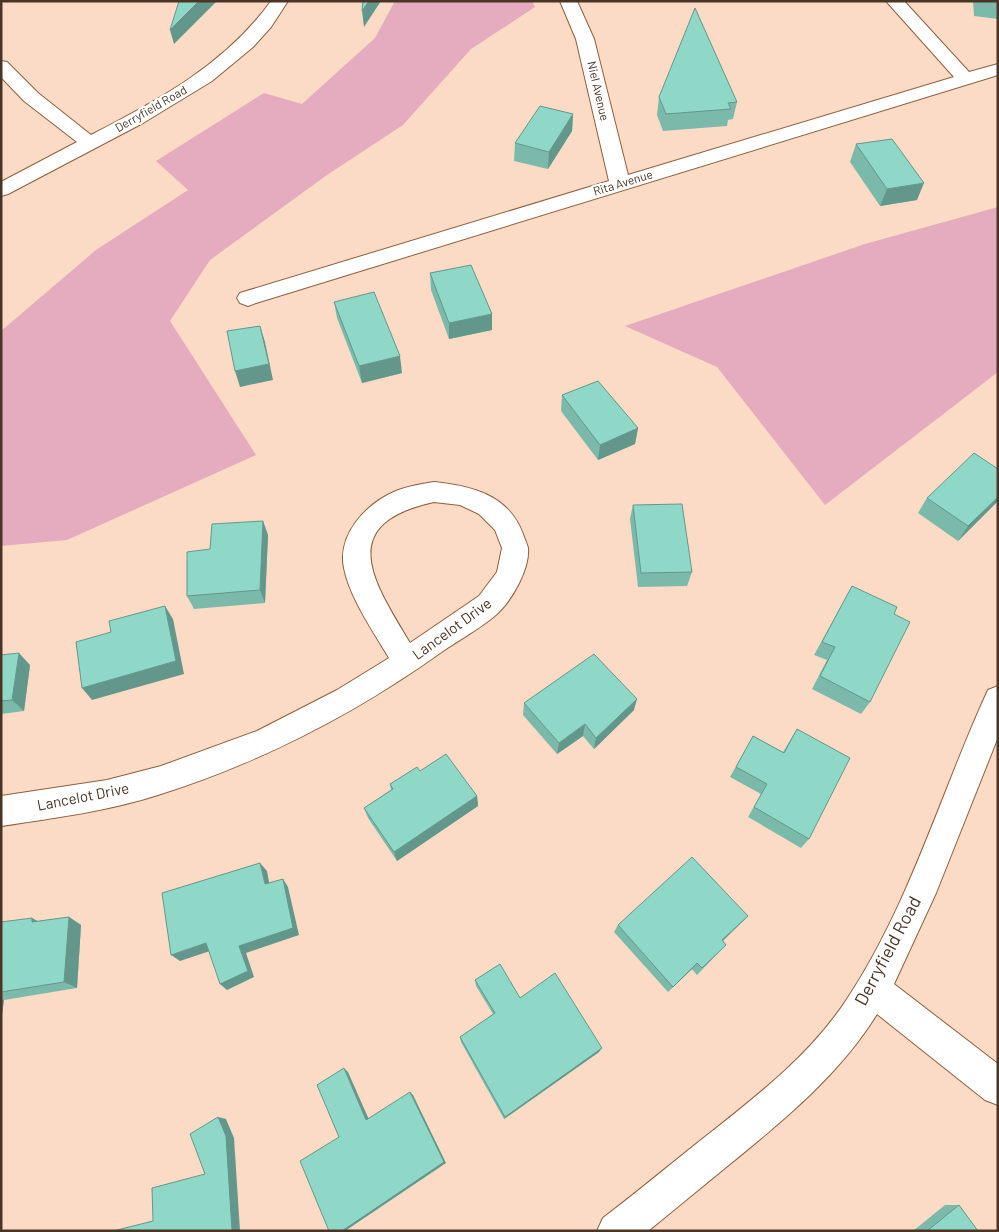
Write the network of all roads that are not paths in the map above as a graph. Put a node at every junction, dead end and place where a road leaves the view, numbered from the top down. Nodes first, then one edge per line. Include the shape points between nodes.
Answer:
1 (280, 1) edge
2 (568, 1) edge
3 (894, 1) edge
4 (1, 66) edge
5 (998, 68) edge
6 (966, 78) junction
7 (90, 143) junction
8 (620, 184) junction
9 (1, 190) edge
10 (248, 298) dead end
11 (406, 662) junction
12 (998, 699) edge
13 (1, 811) edge
14 (873, 989) junction
15 (998, 1087) edge
16 (616, 1231) edge

1 - 7 street, Derryfield Road via 239,51 216,70
2 - 8 street, Niel Avenue via 585,39
3 - 6 street
4 - 7 street via 31,97
5 - 6 street, Rita Avenue
6 - 8 street, Rita Avenue
7 - 9 street, Derryfield Road
8 - 10 street, Rita Avenue
11 - 11 street, Lancelot Drive via 489,604 509,580 514,566 513,539 498,514 473,498 442,491 425,492 395,501 372,520 359,543 356,556 362,582
11 - 13 street, Lancelot Drive via 347,699 266,741 212,762 107,796
12 - 14 street, Derryfield Road via 916,900
14 - 15 street
14 - 16 street, Derryfield Road via 839,1037 799,1081 740,1133

